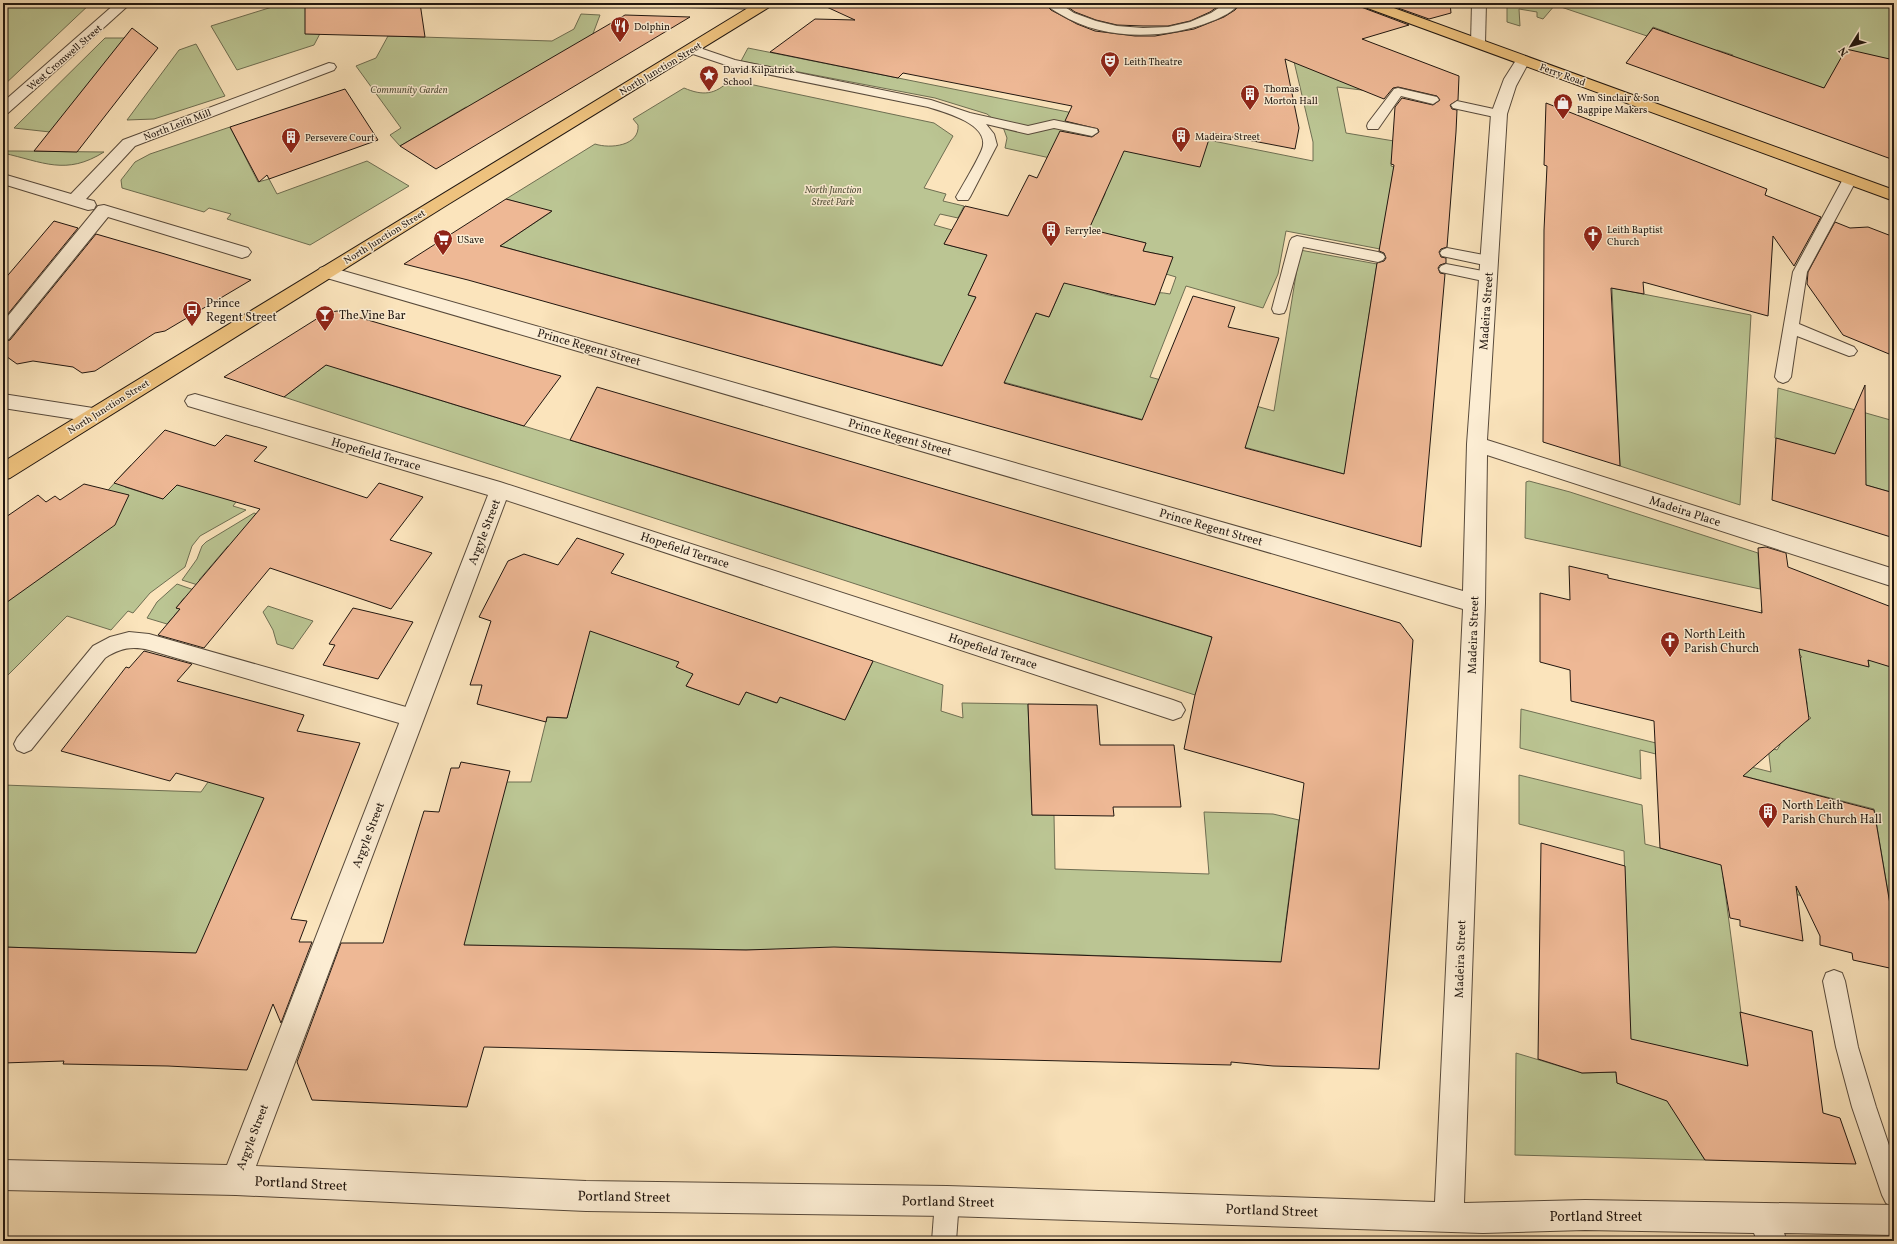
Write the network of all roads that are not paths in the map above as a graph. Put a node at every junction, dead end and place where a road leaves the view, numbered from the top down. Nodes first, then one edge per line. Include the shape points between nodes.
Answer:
1 (124, 3) edge
2 (688, 3) edge
3 (1051, 3) edge
4 (1234, 3) edge
5 (1367, 3) edge
6 (1479, 3) edge
7 (764, 4) edge
8 (1478, 43) junction
9 (691, 49) junction
10 (1523, 60) junction
11 (329, 67) dead end
12 (1433, 100) dead end
13 (1457, 105) dead end
14 (3, 110) edge
15 (1499, 114) junction
16 (964, 115) junction
17 (1373, 126) dead end
18 (1092, 132) dead end
19 (3, 179) edge
20 (1850, 179) junction
21 (1894, 196) edge
22 (963, 197) dead end
23 (74, 201) junction
24 (104, 210) junction
25 (242, 252) dead end
26 (1447, 253) dead end
27 (1378, 257) dead end
28 (1446, 269) dead end
29 (1489, 269) junction
30 (326, 272) junction
31 (1279, 309) dead end
32 (1791, 327) junction
33 (3, 334) edge
34 (1849, 351) dead end
35 (1783, 376) dead end
36 (3, 401) edge
37 (195, 401) dead end
38 (93, 415) junction
39 (1477, 444) junction
40 (3, 472) edge
41 (500, 490) junction
42 (1894, 578) edge
43 (1474, 603) junction
44 (1173, 710) dead end
45 (413, 718) junction
46 (24, 744) dead end
47 (1834, 981) dead end
48 (3, 1175) edge
49 (236, 1180) junction
50 (1894, 1195) edge
51 (947, 1201) junction
52 (1449, 1215) junction
53 (1894, 1220) edge
54 (1768, 1230) edge
55 (944, 1241) edge

1 - 14 street, West Cromwell Street
2 - 7 street
3 - 4 lane via 1063,12 1103,27 1148,31 1191,25
5 - 8 main road, Ferry Road
6 - 8 street
7 - 9 main road, North Junction Street
8 - 10 main road, Ferry Road
9 - 16 lane via 732,63 931,104
9 - 30 main road, North Junction Street
10 - 15 street, Madeira Street via 1505,92
10 - 20 main road, Ferry Road
11 - 23 street, North Leith Mill via 137,139
12 - 17 lane via 1398,92
13 - 15 lane
15 - 29 street, Madeira Street
16 - 18 lane via 1028,130 1054,124
16 - 22 lane via 979,124 988,134 990,145
19 - 23 street
20 - 21 main road, Ferry Road
20 - 32 lane via 1800,272
23 - 24 street
24 - 25 street
24 - 33 street
26 - 29 lane
27 - 31 lane via 1297,241
28 - 29 lane
29 - 39 street, Madeira Street
30 - 38 main road, North Junction Street
30 - 43 street, Prince Regent Street
32 - 34 lane
32 - 35 lane
36 - 38 street
37 - 41 street, Hopefield Terrace
38 - 40 main road, North Junction Street
39 - 42 street, Madeira Place
39 - 43 street, Madeira Street
41 - 44 street, Hopefield Terrace
41 - 45 street, Argyle Street
43 - 52 street, Madeira Street
45 - 46 lane via 130,638 121,639 99,652
45 - 49 street, Argyle Street
47 - 50 lane via 1847,1047
48 - 49 street, Portland Street
49 - 51 street, Portland Street via 586,1196
51 - 52 street, Portland Street
51 - 55 lane
52 - 54 street, Portland Street via 1483,1218 1585,1215
53 - 54 street, Portland Street

